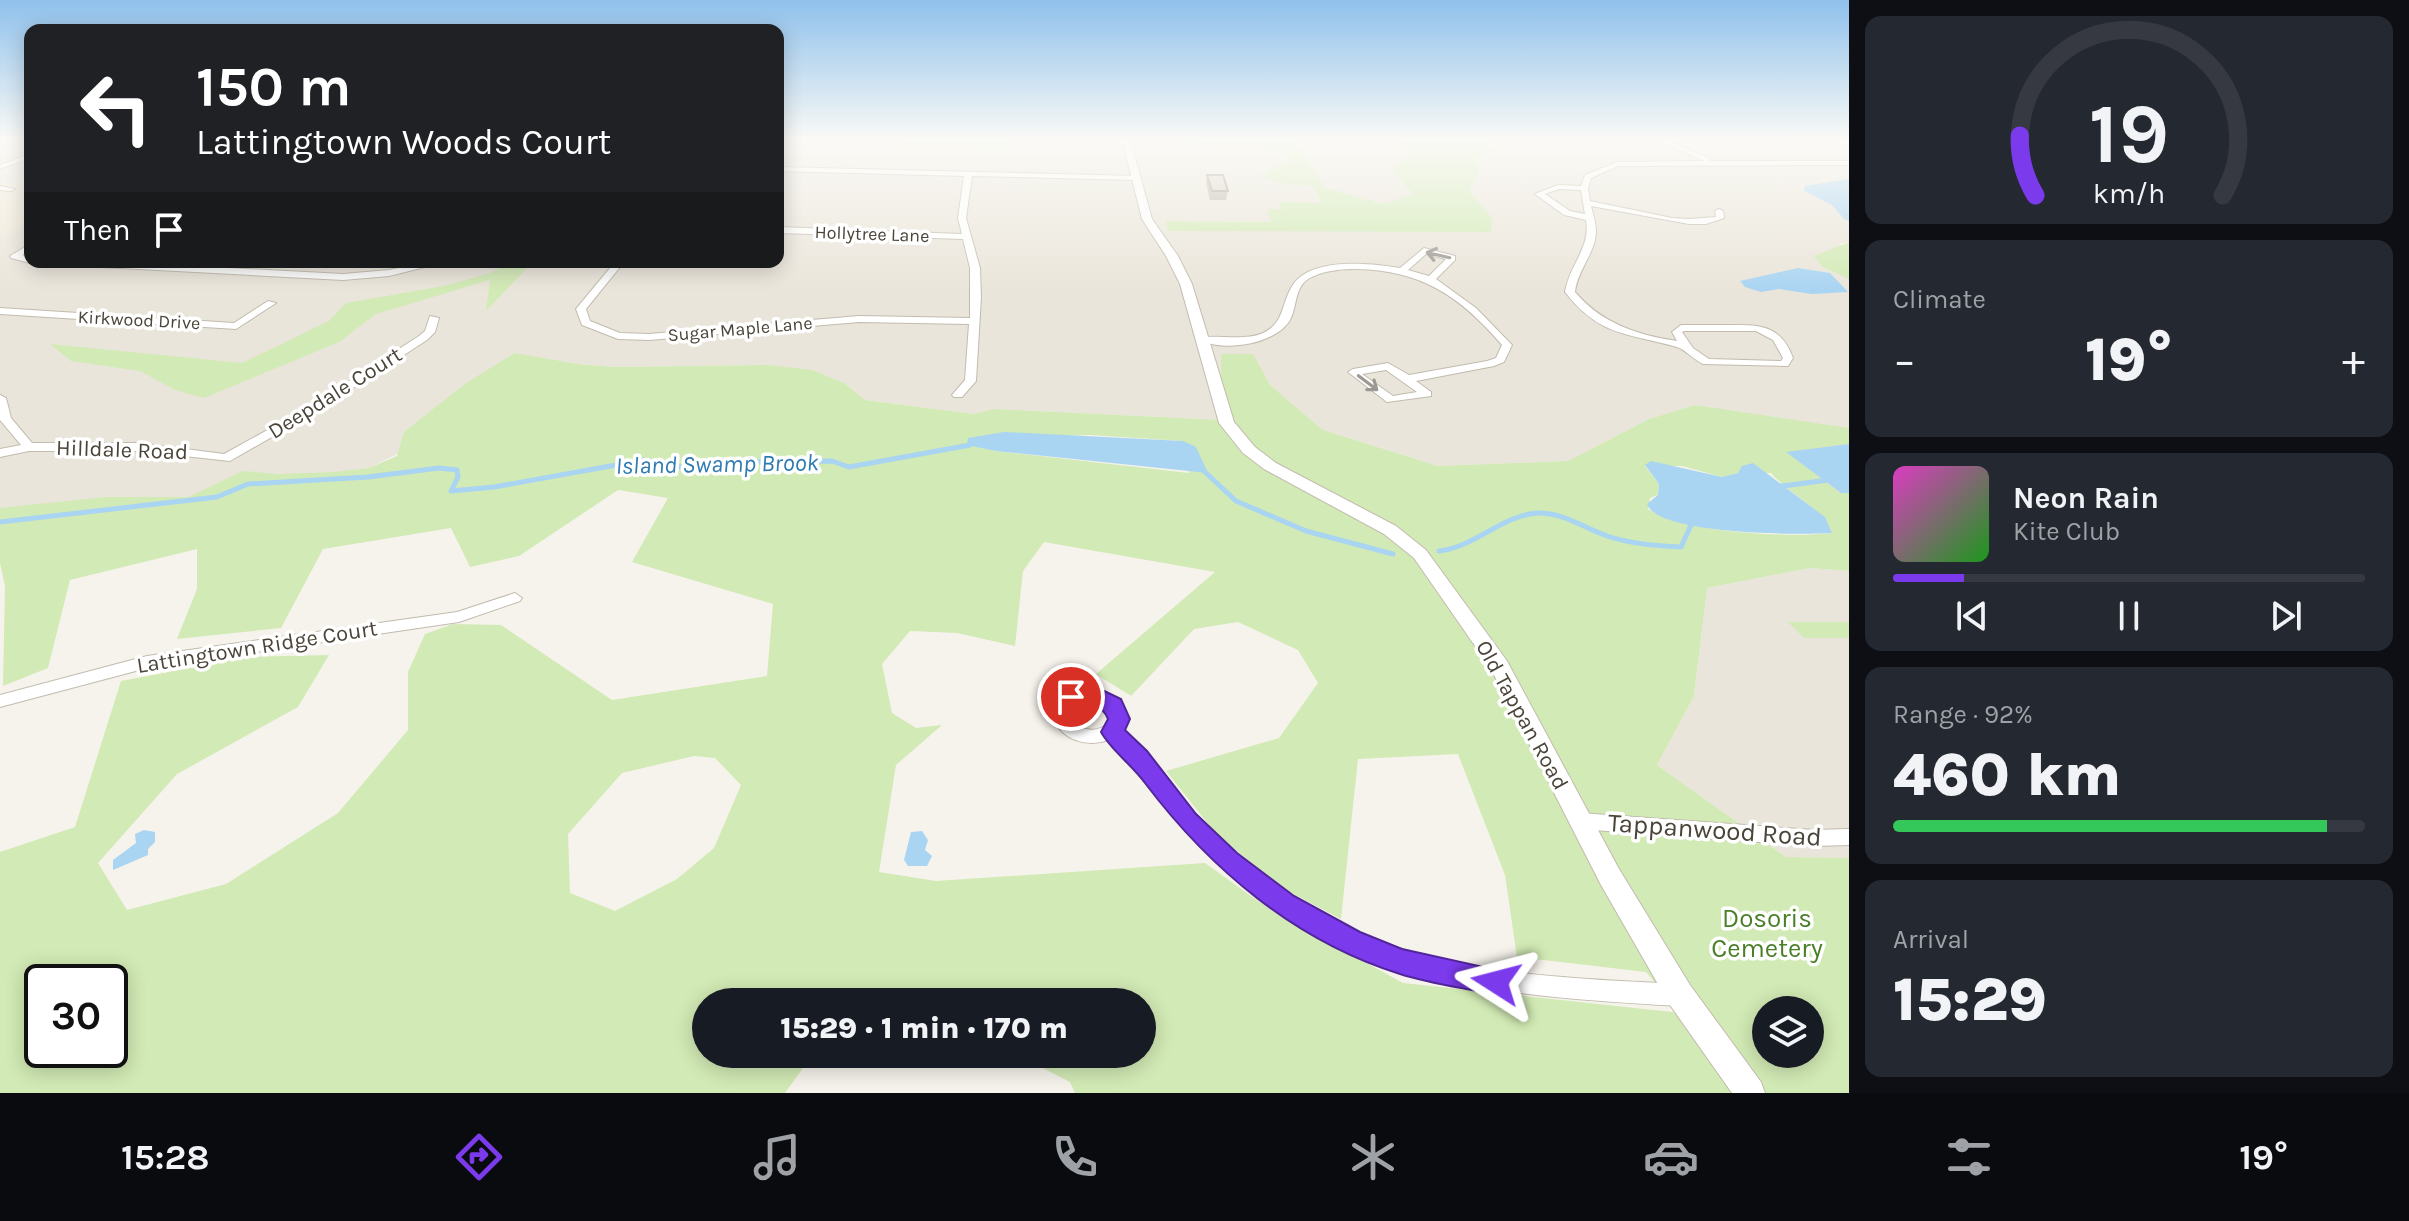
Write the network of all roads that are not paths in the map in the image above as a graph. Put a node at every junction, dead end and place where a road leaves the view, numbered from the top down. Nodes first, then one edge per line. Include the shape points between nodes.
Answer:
1 (966, 190) edge
2 (1140, 190) edge
3 (1550, 190) edge
4 (1584, 190) edge
5 (1588, 203) junction
6 (1719, 211) dead end
7 (1590, 218) junction
8 (784, 230) edge
9 (966, 237) junction
10 (24, 250) edge
11 (24, 258) edge
12 (180, 268) edge
13 (212, 268) edge
14 (416, 268) edge
15 (615, 268) edge
16 (209, 270) junction
17 (1401, 272) junction
18 (1430, 280) junction
19 (271, 303) dead end
20 (0, 311) edge
21 (14, 312) junction
22 (434, 318) dead end
23 (974, 321) junction
24 (0, 322) edge
25 (1203, 339) junction
26 (1684, 345) junction
27 (1407, 379) junction
28 (958, 395) dead end
29 (0, 398) edge
30 (29, 447) junction
31 (0, 453) edge
32 (226, 458) joint
33 (515, 598) dead end
34 (0, 701) edge
35 (1112, 732) dead end
36 (1580, 821) junction
37 (1849, 837) edge
38 (1680, 995) junction
39 (1750, 1093) edge

1 - 9 street
2 - 25 street, Old Tappan Road via 1147,219 1179,267
3 - 7 street via 1539,194 1567,213
4 - 5 street
5 - 6 street via 1685,221 1714,220 1720,218
5 - 7 street
7 - 26 street via 1591,240 1570,292 1613,327
8 - 9 street, Hollytree Lane
9 - 23 street via 975,268
10 - 11 street via 14,256
12 - 16 street
13 - 16 street
14 - 16 street via 343,277
15 - 23 street, Sugar Maple Lane via 581,309 586,323 618,336 859,319
17 - 18 street
18 -> 17 street via 1452,258 1424,251
17 - 25 street via 1352,267 1315,273 1296,287 1284,323 1242,343
18 - 27 street via 1507,345 1490,364
19 - 21 street, Kirkwood Drive via 236,326
20 - 21 street, Kirkwood Drive
21 - 24 street
22 - 32 street, Deepdale Court via 423,338
23 - 28 street via 970,381
25 - 36 street, Old Tappan Road via 1227,423 1249,450 1390,530 1420,554 1500,666
26 - 26 street via 1677,332 1681,328 1757,328 1778,337 1788,358 1784,364 1717,364 1699,359
27 -> 27 street via 1388,366 1353,372 1391,400 1427,394
29 - 30 street, Hilldale Road via 5,419
30 - 31 street
30 - 32 street, Hilldale Road via 150,448
33 - 34 street, Lattingtown Ridge Court via 459,617 147,662
35 - 38 street via 1228,860 1284,904 1351,941 1401,962 1470,979
36 - 37 street, Tappanwood Road
36 - 38 street, Old Tappan Road
38 - 39 street, Old Tappan Road

